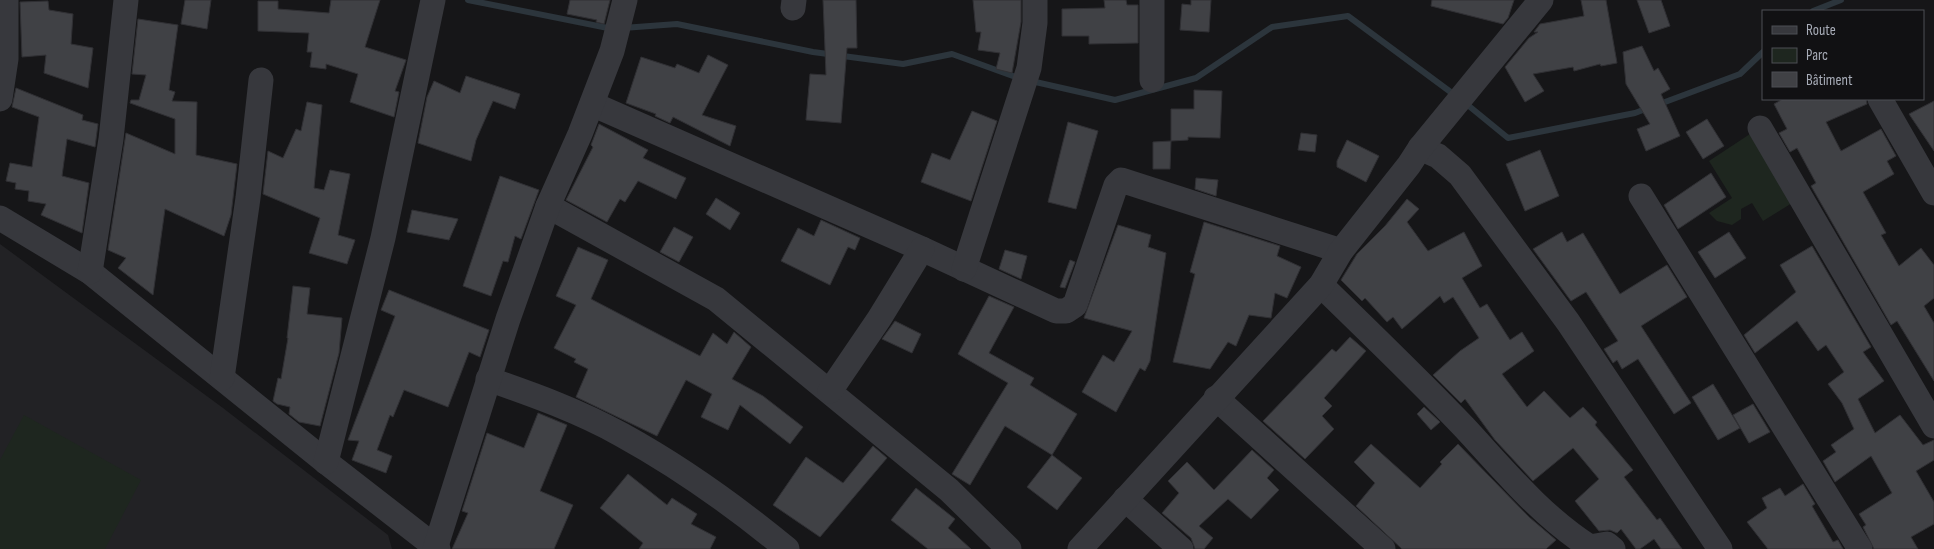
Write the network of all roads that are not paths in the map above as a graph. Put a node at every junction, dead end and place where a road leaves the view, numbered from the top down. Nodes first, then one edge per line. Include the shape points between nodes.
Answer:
1 (6, 0) edge
2 (126, 0) edge
3 (433, 0) edge
4 (625, 0) edge
5 (1035, 0) edge
6 (1152, 0) edge
7 (1541, 0) edge
8 (261, 80) dead end
9 (1152, 80) dead end
10 (0, 99) edge
11 (1881, 100) edge
12 (592, 104) junction
13 (1760, 128) dead end
14 (1420, 148) junction
15 (1934, 193) edge
16 (1641, 196) dead end
17 (548, 206) junction
18 (0, 218) edge
19 (922, 249) junction
20 (1341, 251) junction
21 (964, 269) junction
22 (90, 272) junction
23 (1321, 284) junction
24 (222, 378) junction
25 (488, 379) junction
26 (830, 391) junction
27 (1216, 398) junction
28 (1934, 426) edge
29 (326, 462) junction
30 (1125, 498) junction
31 (436, 548) edge
32 (787, 549) edge
33 (1009, 549) edge
34 (1080, 549) edge
35 (1181, 549) edge
36 (1383, 549) edge
37 (1613, 549) edge
38 (1720, 549) edge
39 (1860, 549) edge

1 - 10 street via 6,59
2 - 22 street via 111,139
3 - 29 street via 383,238
4 - 12 street via 620,26
5 - 21 street via 1029,68
6 - 9 street
7 - 14 street
8 - 24 street
11 - 15 street
12 - 17 street
12 - 19 street
13 - 28 street
14 - 20 street
14 - 38 street via 1438,156 1460,175 1568,322
16 - 39 street
17 - 25 street
17 - 26 street via 716,299
18 - 22 street
19 - 21 street
19 - 26 street
20 - 21 street via 1121,180 1116,186 1075,306 1066,311 1056,311
20 - 23 street
22 - 24 street
23 - 27 street
23 - 37 street via 1565,530 1590,547 1607,544
24 - 29 street
25 - 31 street
25 - 32 street via 558,404 622,435 690,477
26 - 33 street via 949,490
27 - 30 street
27 - 36 street
29 - 31 street
30 - 34 street
30 - 35 street

